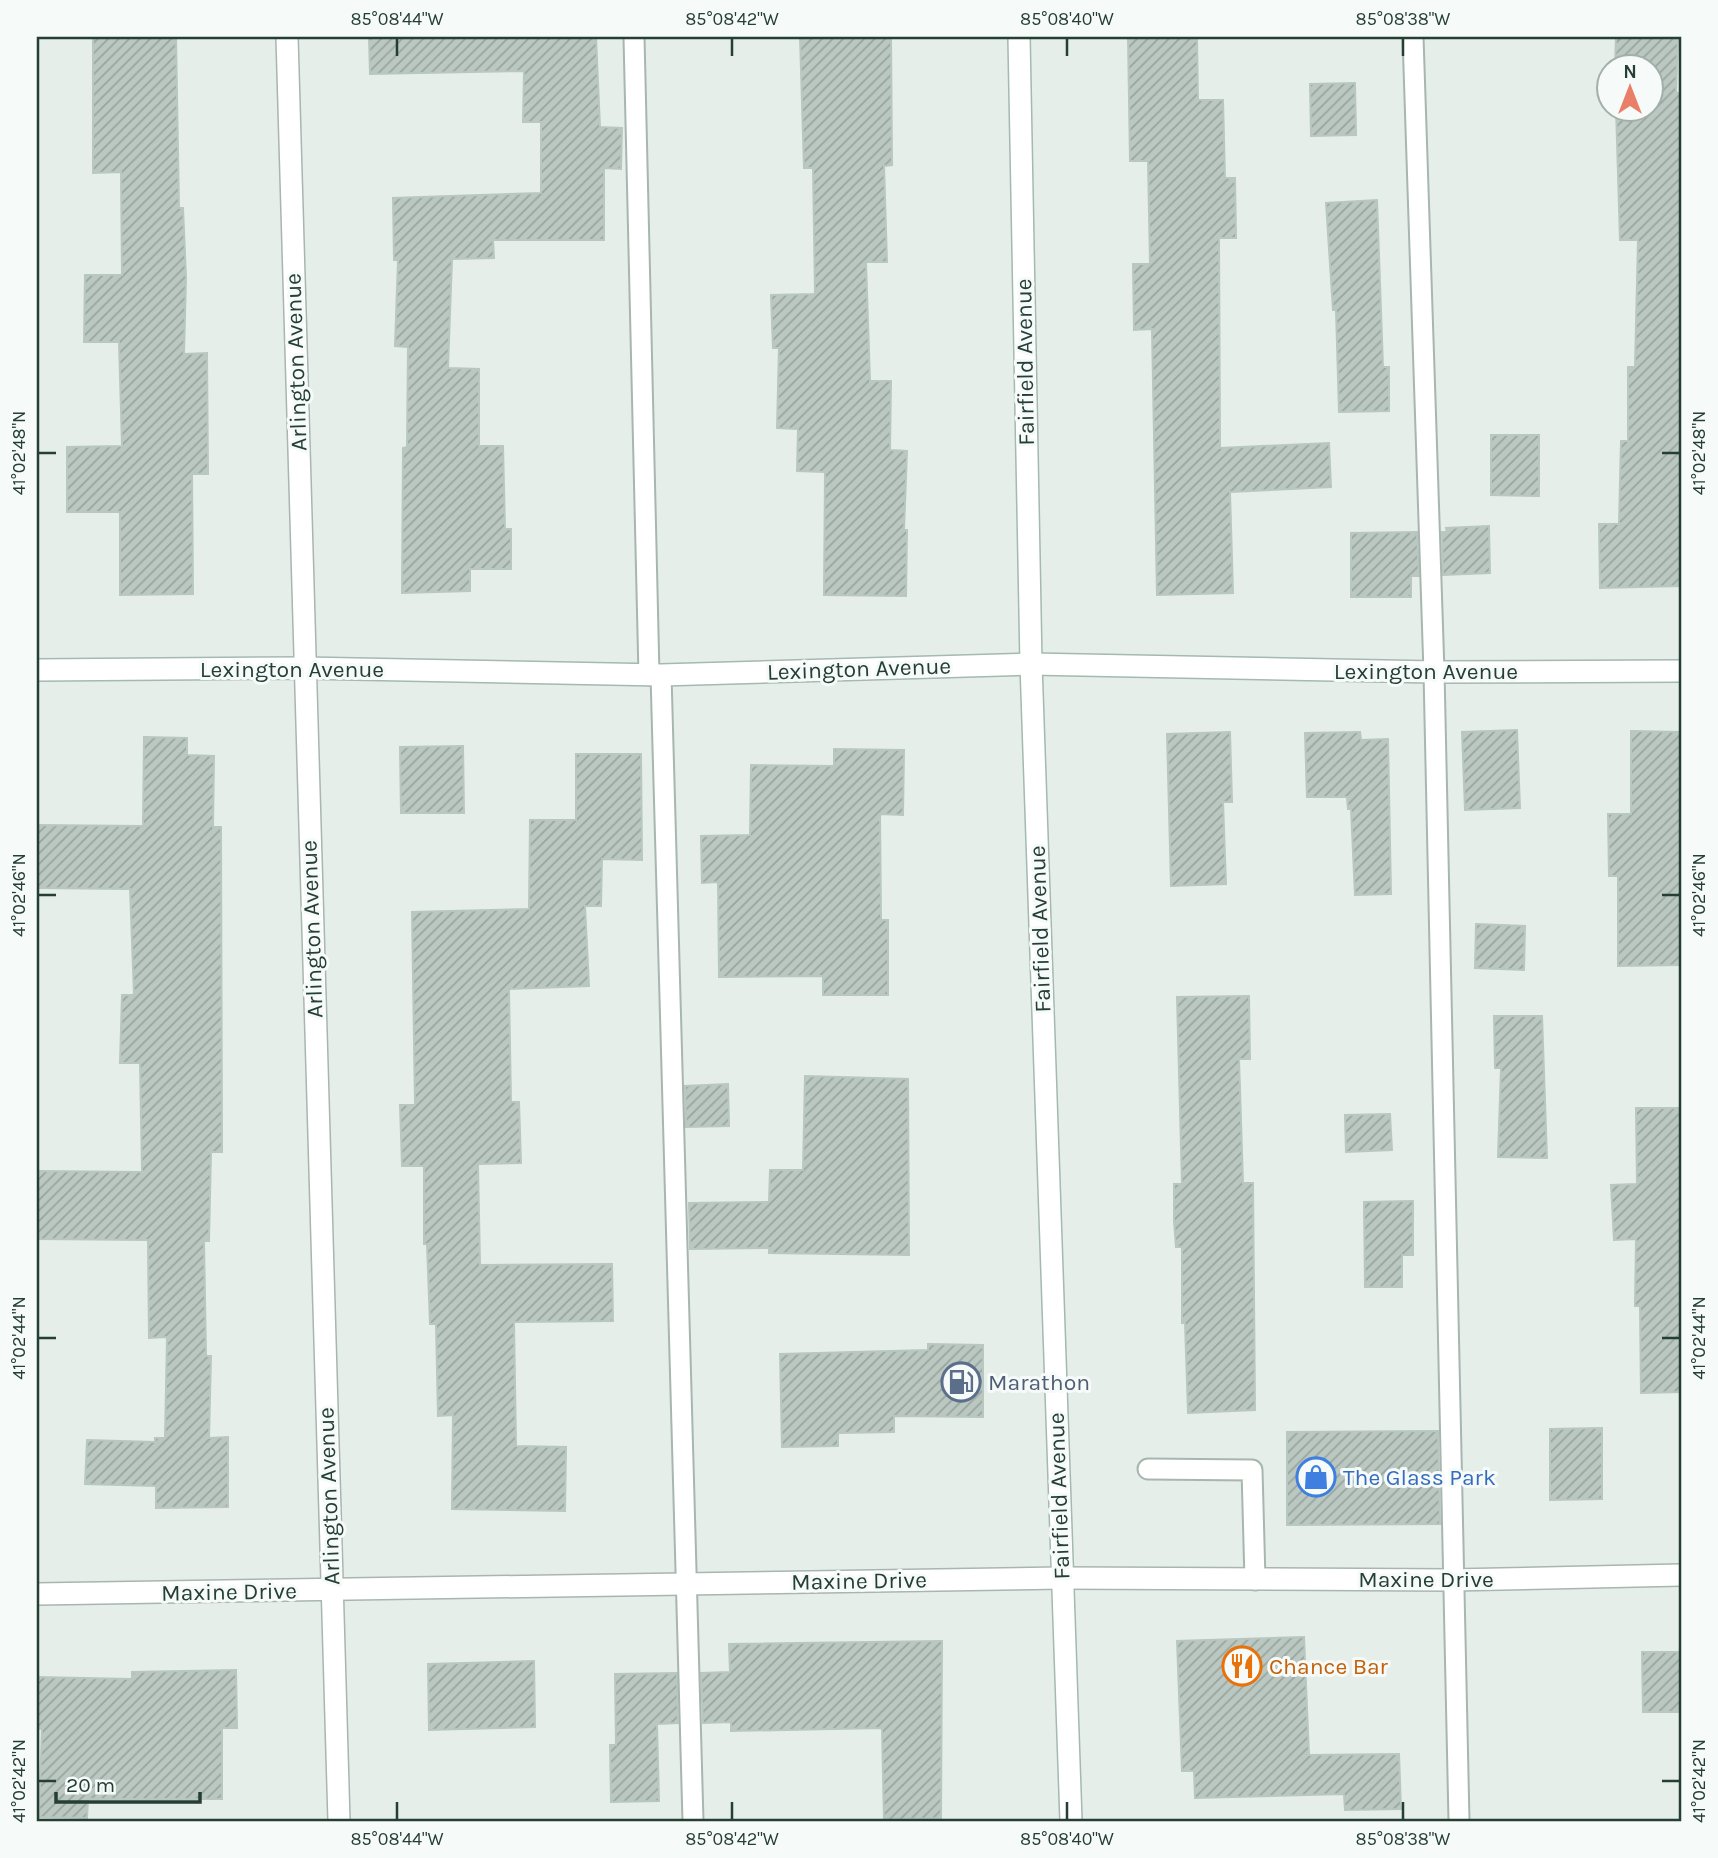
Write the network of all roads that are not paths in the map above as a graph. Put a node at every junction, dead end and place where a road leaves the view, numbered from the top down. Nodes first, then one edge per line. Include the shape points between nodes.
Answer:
1 (287, 37) edge
2 (634, 37) edge
3 (1019, 37) edge
4 (1413, 37) edge
5 (1031, 664) junction
6 (304, 668) junction
7 (37, 670) edge
8 (1681, 671) edge
9 (1434, 672) junction
10 (655, 675) junction
11 (1148, 1469) dead end
12 (1681, 1575) edge
13 (1062, 1578) junction
14 (1255, 1580) junction
15 (1452, 1580) junction
16 (686, 1583) junction
17 (332, 1590) junction
18 (37, 1594) edge
19 (339, 1821) edge
20 (692, 1821) edge
21 (1071, 1821) edge
22 (1459, 1821) edge

1 - 6 street, Arlington Avenue
2 - 10 lane
3 - 5 street, Fairfield Avenue
4 - 9 lane
5 - 9 street, Lexington Avenue
5 - 10 street, Lexington Avenue
5 - 13 street, Fairfield Avenue
6 - 7 street, Lexington Avenue
6 - 10 street, Lexington Avenue
6 - 17 street, Arlington Avenue
8 - 9 street, Lexington Avenue
9 - 15 lane
10 - 16 lane
11 - 14 lane via 1252,1470
12 - 15 street, Maxine Drive
13 - 14 street, Maxine Drive
13 - 16 street, Maxine Drive
13 - 21 street, Fairfield Avenue
14 - 15 street, Maxine Drive
15 - 22 lane
16 - 17 street, Maxine Drive
16 - 20 lane
17 - 18 street, Maxine Drive
17 - 19 street, Arlington Avenue

